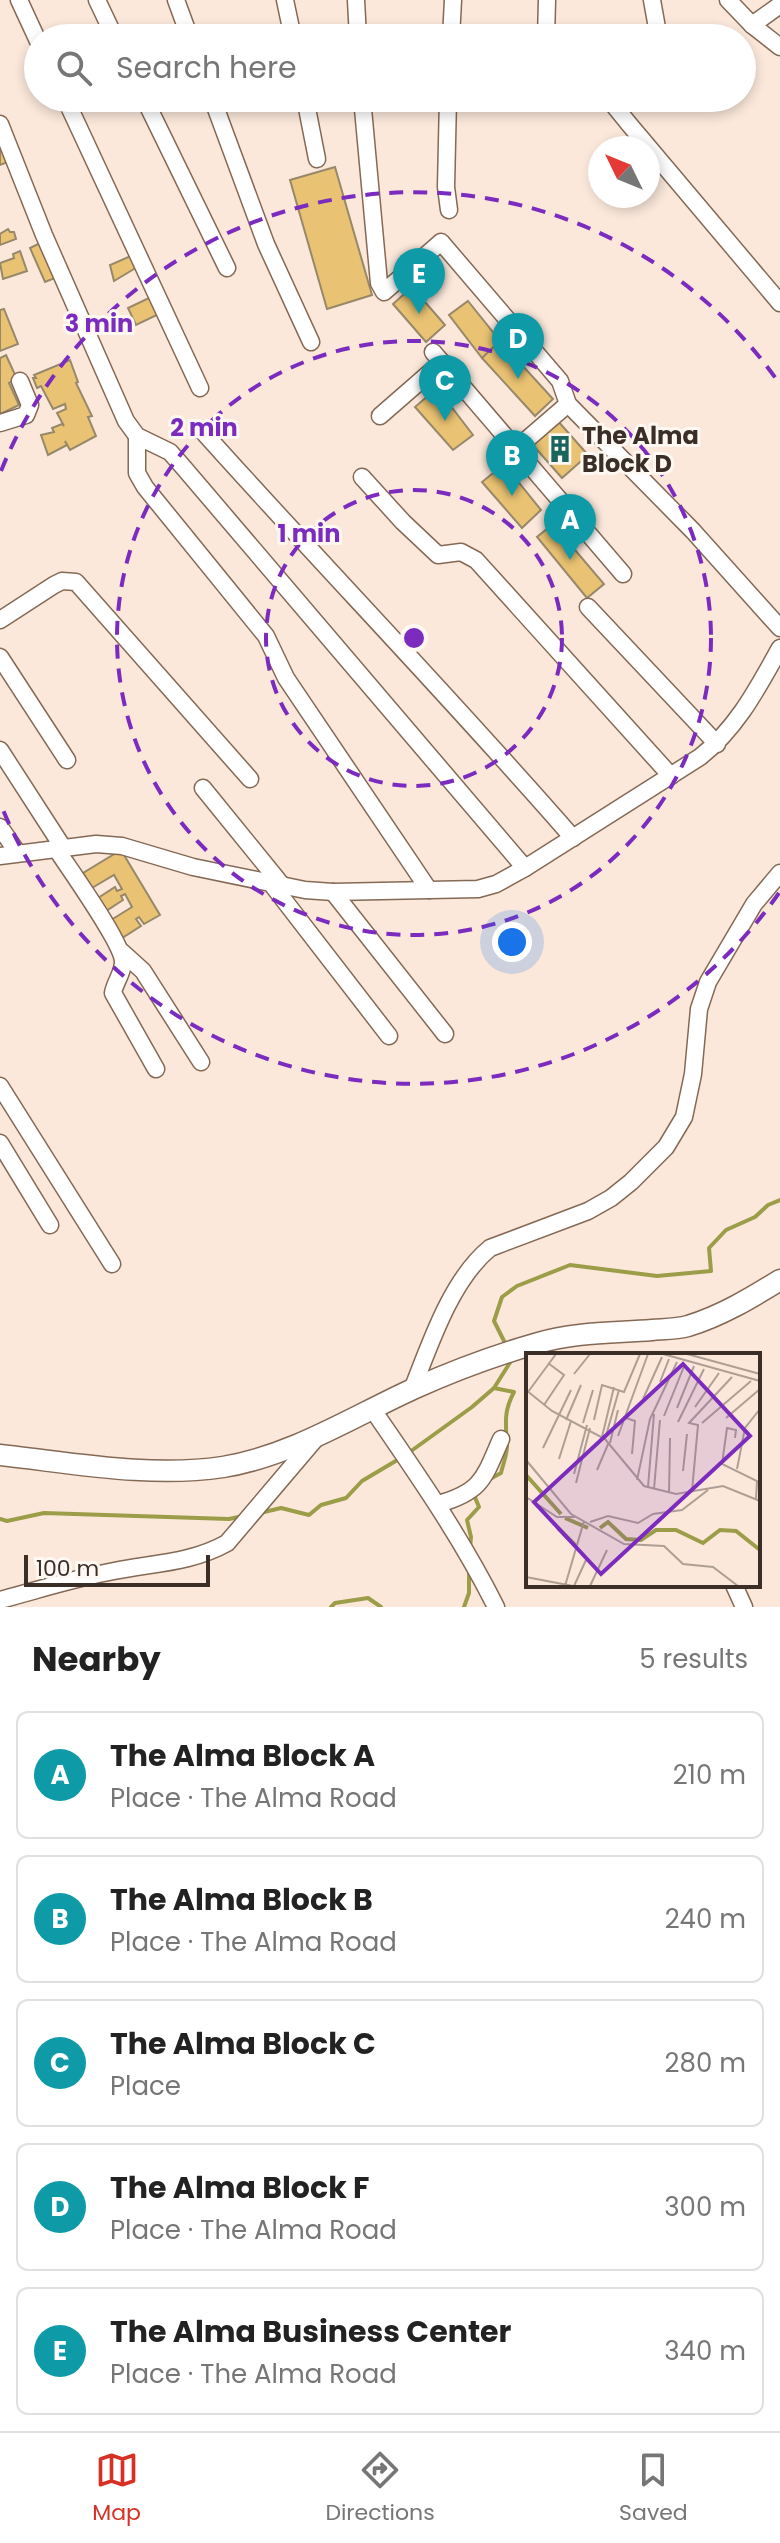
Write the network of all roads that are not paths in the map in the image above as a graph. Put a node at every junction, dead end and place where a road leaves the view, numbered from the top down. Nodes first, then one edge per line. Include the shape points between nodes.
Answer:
1 (19, 0) edge
2 (97, 0) edge
3 (176, 0) edge
4 (285, 0) edge
5 (356, 0) edge
6 (453, 0) edge
7 (547, 0) edge
8 (652, 0) edge
9 (728, 0) edge
10 (780, 5) edge
11 (30, 24) edge
12 (108, 24) edge
13 (185, 24) edge
14 (290, 24) edge
15 (357, 24) edge
16 (452, 24) edge
17 (546, 24) edge
18 (656, 24) edge
19 (751, 24) edge
20 (753, 24) edge
21 (756, 28) edge
22 (780, 47) edge
23 (72, 112) edge
24 (151, 112) edge
25 (217, 112) edge
26 (308, 112) edge
27 (363, 112) edge
28 (448, 112) edge
29 (621, 112) edge
30 (0, 124) edge
31 (317, 159) dead end
32 (449, 210) dead end
33 (227, 268) dead end
34 (780, 303) edge
35 (311, 342) dead end
36 (20, 381) dead end
37 (200, 388) dead end
38 (568, 404) junction
39 (380, 416) dead end
40 (0, 423) edge
41 (205, 434) dead end
42 (137, 436) junction
43 (517, 448) junction
44 (362, 477) dead end
45 (623, 574) dead end
46 (588, 607) dead end
47 (0, 620) edge
48 (780, 628) edge
49 (780, 648) edge
50 (0, 657) edge
51 (717, 744) junction
52 (0, 750) edge
53 (67, 760) dead end
54 (671, 776) junction
55 (250, 779) dead end
56 (203, 788) dead end
57 (0, 827) edge
58 (573, 838) junction
59 (60, 850) junction
60 (8, 854) edge
61 (525, 868) junction
62 (780, 873) edge
63 (276, 883) junction
64 (429, 890) junction
65 (333, 892) junction
66 (122, 952) junction
67 (445, 1034) dead end
68 (389, 1036) dead end
69 (201, 1062) dead end
70 (156, 1069) dead end
71 (0, 1086) edge
72 (0, 1143) edge
73 (50, 1225) dead end
74 (112, 1264) dead end
75 (780, 1280) edge
76 (412, 1390) junction
77 (373, 1410) junction
78 (320, 1434) junction
79 (501, 1439) dead end
80 (0, 1455) edge
81 (438, 1504) junction
82 (735, 1587) edge
83 (0, 1600) edge
84 (496, 1607) edge
85 (744, 1607) edge

1 - 11 street
2 - 12 street
3 - 13 street
4 - 14 street
5 - 15 street
6 - 16 street
7 - 17 street
8 - 18 street
9 - 19 street
10 - 20 street
21 - 22 street
23 - 37 street
24 - 33 street
25 - 35 street via 266,244
26 - 31 street
27 - 38 street via 384,292 441,242 560,381
28 - 32 street
29 - 34 street
30 - 42 street via 98,361
36 - 40 street via 30,405 26,415
38 - 43 street
38 - 48 street
39 - 43 street via 438,357
41 - 58 street
42 - 61 street via 170,452
42 - 64 street via 137,473 145,487 266,636 286,678
43 - 45 street
44 - 54 street via 438,555 461,552 476,560
46 - 51 street
47 - 55 street via 54,585 76,582
49 - 51 street via 746,709
50 - 53 street
51 - 54 street
52 - 59 street
54 - 58 street
56 - 63 street
57 - 60 street
58 - 61 street
59 - 60 street
59 - 63 street via 122,846
59 - 66 street
61 - 64 street via 478,889
62 - 76 street via 754,904 708,982 699,1009 684,1117 666,1147 600,1205 478,1257 429,1346
63 - 65 street
63 - 68 street
64 - 65 street
65 - 67 street
66 - 69 street via 143,971
66 - 70 street via 113,993
71 - 74 street
72 - 73 street
75 - 76 main road via 686,1327 583,1334 509,1353
76 - 77 main road
77 - 78 main road
77 - 81 street
78 - 80 main road via 225,1467 177,1471
78 - 83 street via 227,1543 208,1554 99,1574
79 - 81 street via 473,1491
81 - 84 street
82 - 85 street

